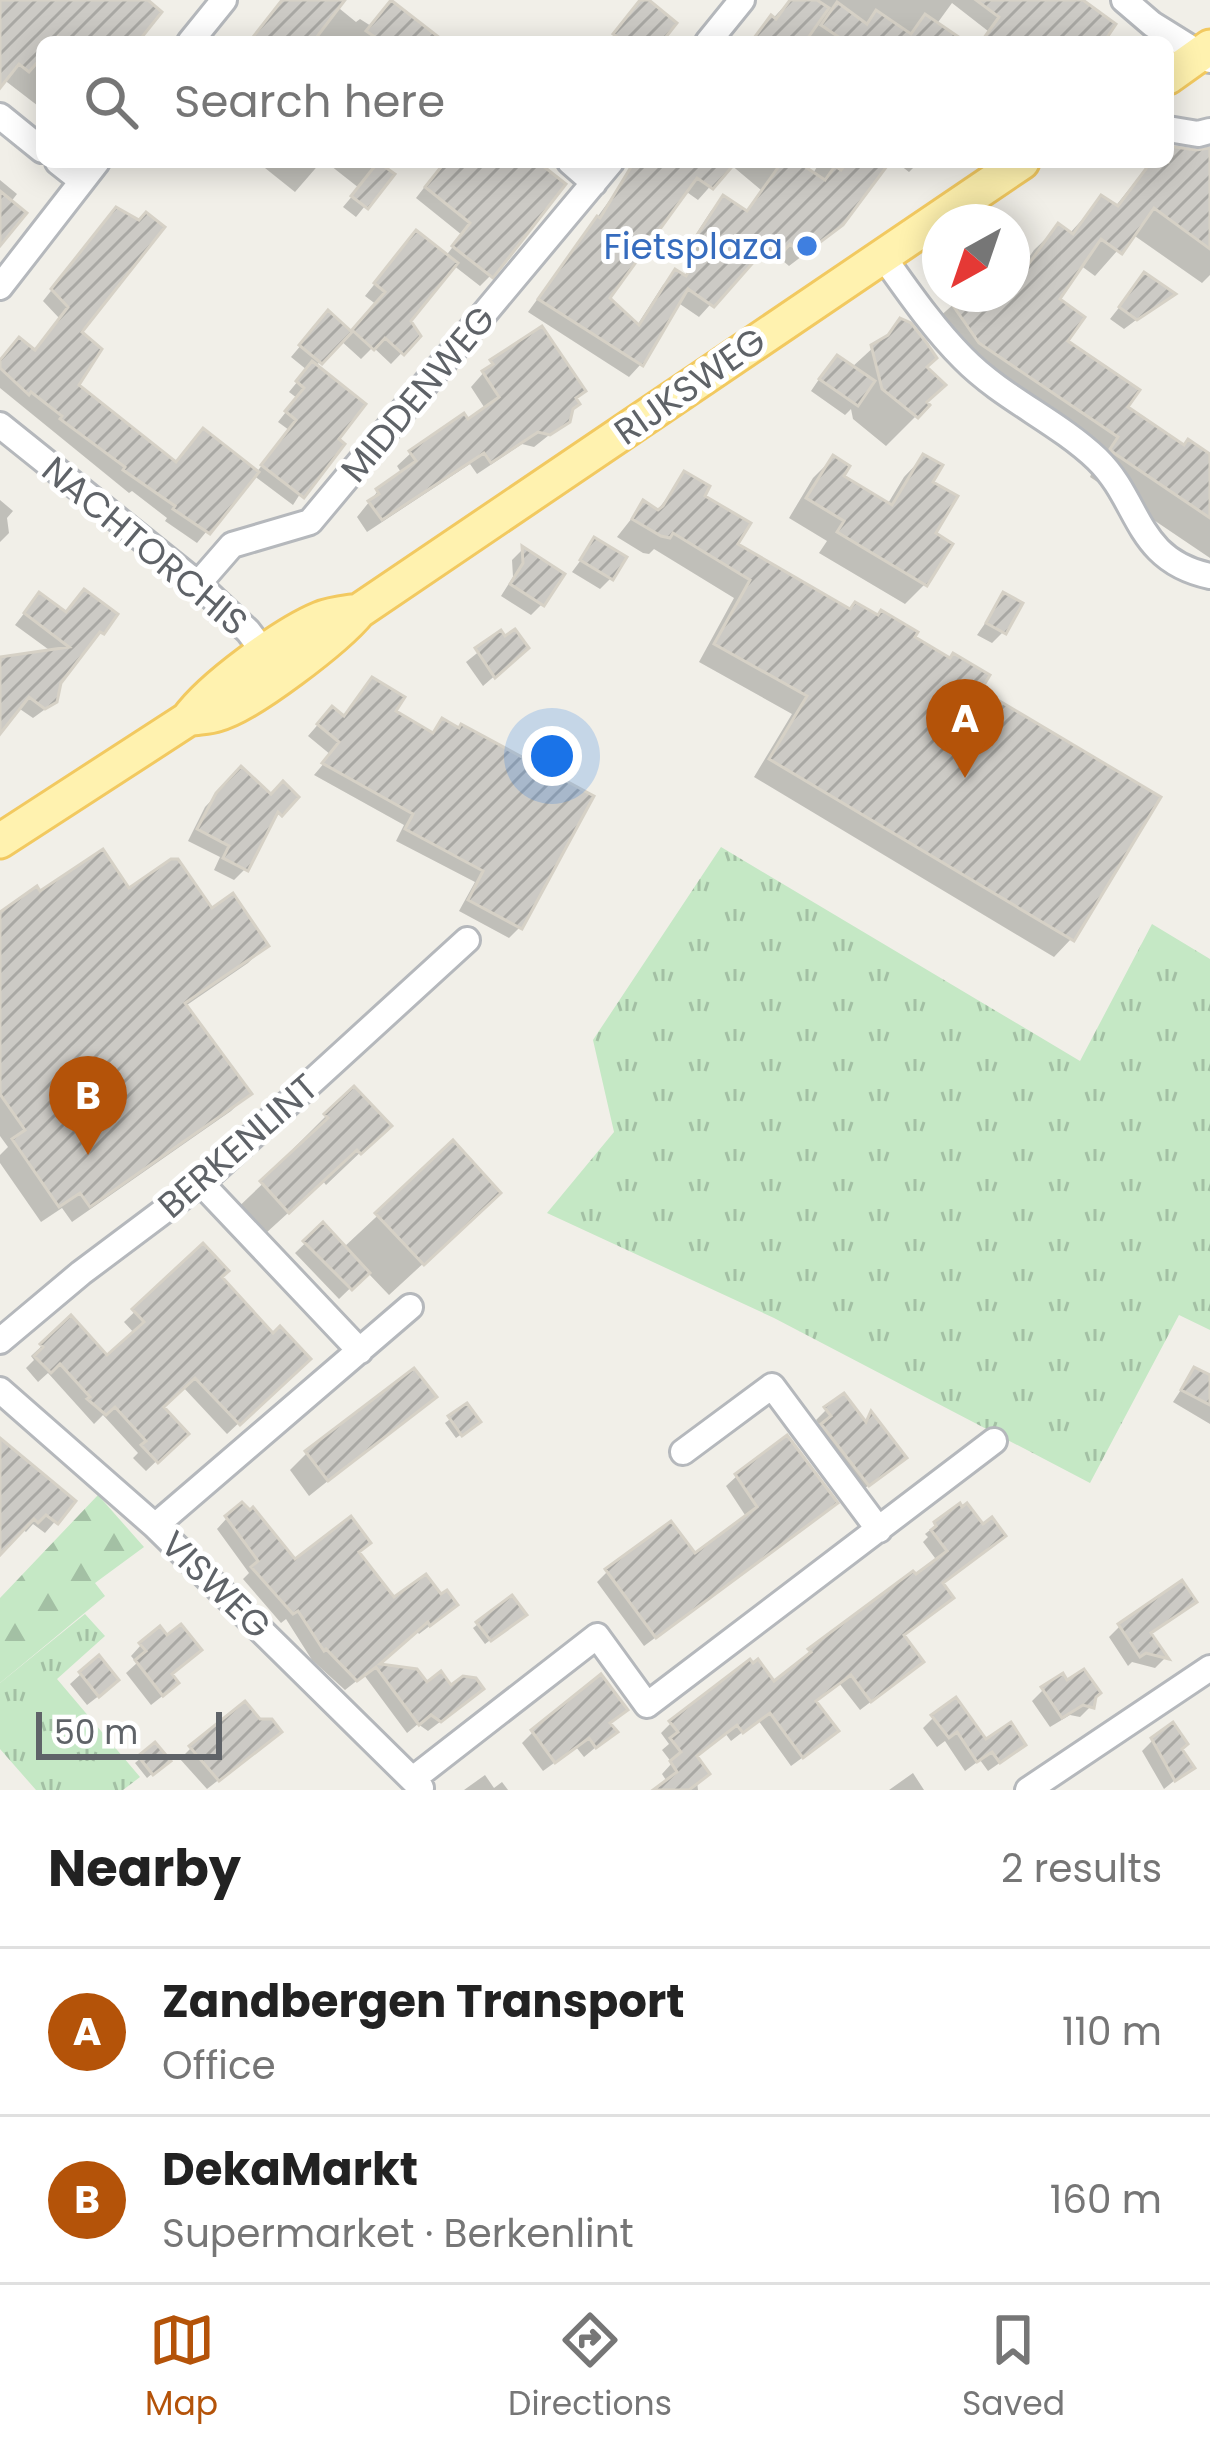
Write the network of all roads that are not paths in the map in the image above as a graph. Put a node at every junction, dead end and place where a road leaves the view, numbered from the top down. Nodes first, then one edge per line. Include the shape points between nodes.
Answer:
1 (1124, 0) edge
2 (733, 3) edge
3 (212, 4) edge
4 (1210, 19) edge
5 (193, 36) edge
6 (712, 36) edge
7 (1171, 36) edge
8 (1194, 50) edge
9 (0, 116) edge
10 (1174, 130) edge
11 (1210, 130) edge
12 (36, 145) edge
13 (577, 168) edge
14 (606, 168) edge
15 (1013, 168) edge
16 (90, 172) edge
17 (594, 182) junction
18 (882, 255) junction
19 (0, 287) edge
20 (0, 425) edge
21 (1210, 576) edge
22 (198, 584) junction
23 (273, 664) junction
24 (0, 842) edge
25 (467, 940) dead end
26 (201, 1183) junction
27 (410, 1307) dead end
28 (0, 1341) edge
29 (360, 1351) junction
30 (0, 1390) edge
31 (994, 1442) dead end
32 (682, 1452) dead end
33 (155, 1526) junction
34 (879, 1530) junction
35 (1210, 1668) edge
36 (418, 1784) edge
37 (1028, 1790) edge

1 - 7 street
2 - 6 street
3 - 5 street
4 - 8 main road
9 - 12 street
10 - 11 street
13 - 17 street
14 - 17 street, MIDDENWEG
15 - 18 main road, RIJKSWEG
16 - 19 street
17 - 22 street, MIDDENWEG via 310,522 232,545
18 - 21 street via 964,360 1098,460 1157,548
18 - 23 main road, RIJKSWEG via 359,611 337,637
20 - 22 street, NACHTORCHIS
22 - 23 street, NACHTORCHIS
23 - 24 main road, RIJKSWEG via 221,714 188,718
25 - 26 street, BERKENLINT
26 - 28 street, BERKENLINT
26 - 29 street
27 - 29 street
29 - 33 street
30 - 33 street, VISWEG
31 - 34 street
32 - 34 street via 772,1386
33 - 36 street, VISWEG
34 - 36 street via 647,1705 597,1636
35 - 37 street

